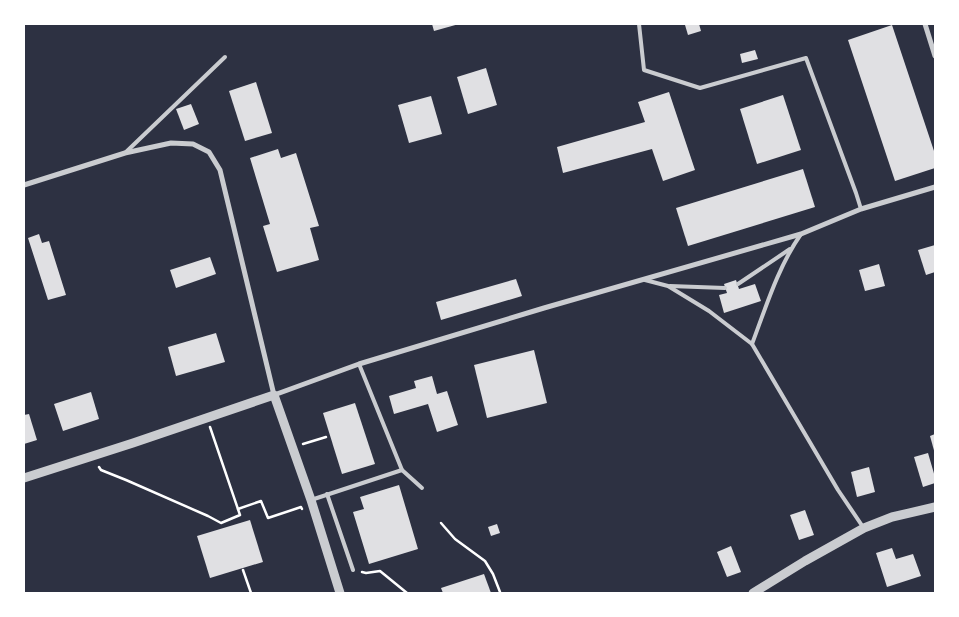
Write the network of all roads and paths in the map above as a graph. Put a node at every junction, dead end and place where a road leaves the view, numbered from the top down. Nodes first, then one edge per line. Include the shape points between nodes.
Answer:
1 (639, 24) edge
2 (925, 24) edge
3 (935, 56) edge
4 (225, 57) dead end
5 (125, 153) junction
6 (24, 185) edge
7 (935, 187) edge
8 (861, 209) junction
9 (801, 234) junction
10 (791, 249) junction
11 (645, 280) junction
12 (738, 284) dead end
13 (668, 286) junction
14 (725, 288) dead end
15 (752, 344) junction
16 (358, 364) junction
17 (274, 395) junction
18 (208, 418) junction
19 (326, 437) dead end
20 (292, 447) junction
21 (92, 457) junction
22 (402, 470) junction
23 (24, 478) edge
24 (422, 488) dead end
25 (327, 494) junction
26 (311, 500) junction
27 (935, 507) edge
28 (238, 509) junction
29 (304, 513) dead end
30 (441, 523) dead end
31 (864, 528) junction
32 (244, 570) dead end
33 (353, 570) joint
34 (500, 592) dead end
35 (251, 593) edge
36 (340, 593) edge
37 (408, 593) edge
38 (753, 593) edge

1 - 8 lane via 644,70 700,88 806,58
2 - 3 street
4 - 5 lane
5 - 6 street
5 - 17 street via 171,143 193,144 209,152 220,170
7 - 8 street
8 - 9 street
9 - 10 lane
9 - 11 street
10 - 12 lane
10 - 15 lane
11 - 13 lane
11 - 16 street
13 - 14 lane
13 - 15 lane via 709,311
15 - 31 lane
16 - 17 street
16 - 22 lane
17 - 18 street
17 - 20 street
18 - 21 street
18 - 28 path
19 - 20 path
20 - 26 street
21 - 23 street
21 - 28 path via 101,470 221,523 240,515
22 - 24 lane
22 - 25 lane
25 - 26 lane
25 - 33 lane
26 - 36 street
27 - 31 street via 892,517
28 - 29 path via 261,502 268,518 301,507
30 - 34 path via 455,540 484,562 494,574
31 - 38 street
32 - 35 path
33 - 37 path via 366,573 380,571

